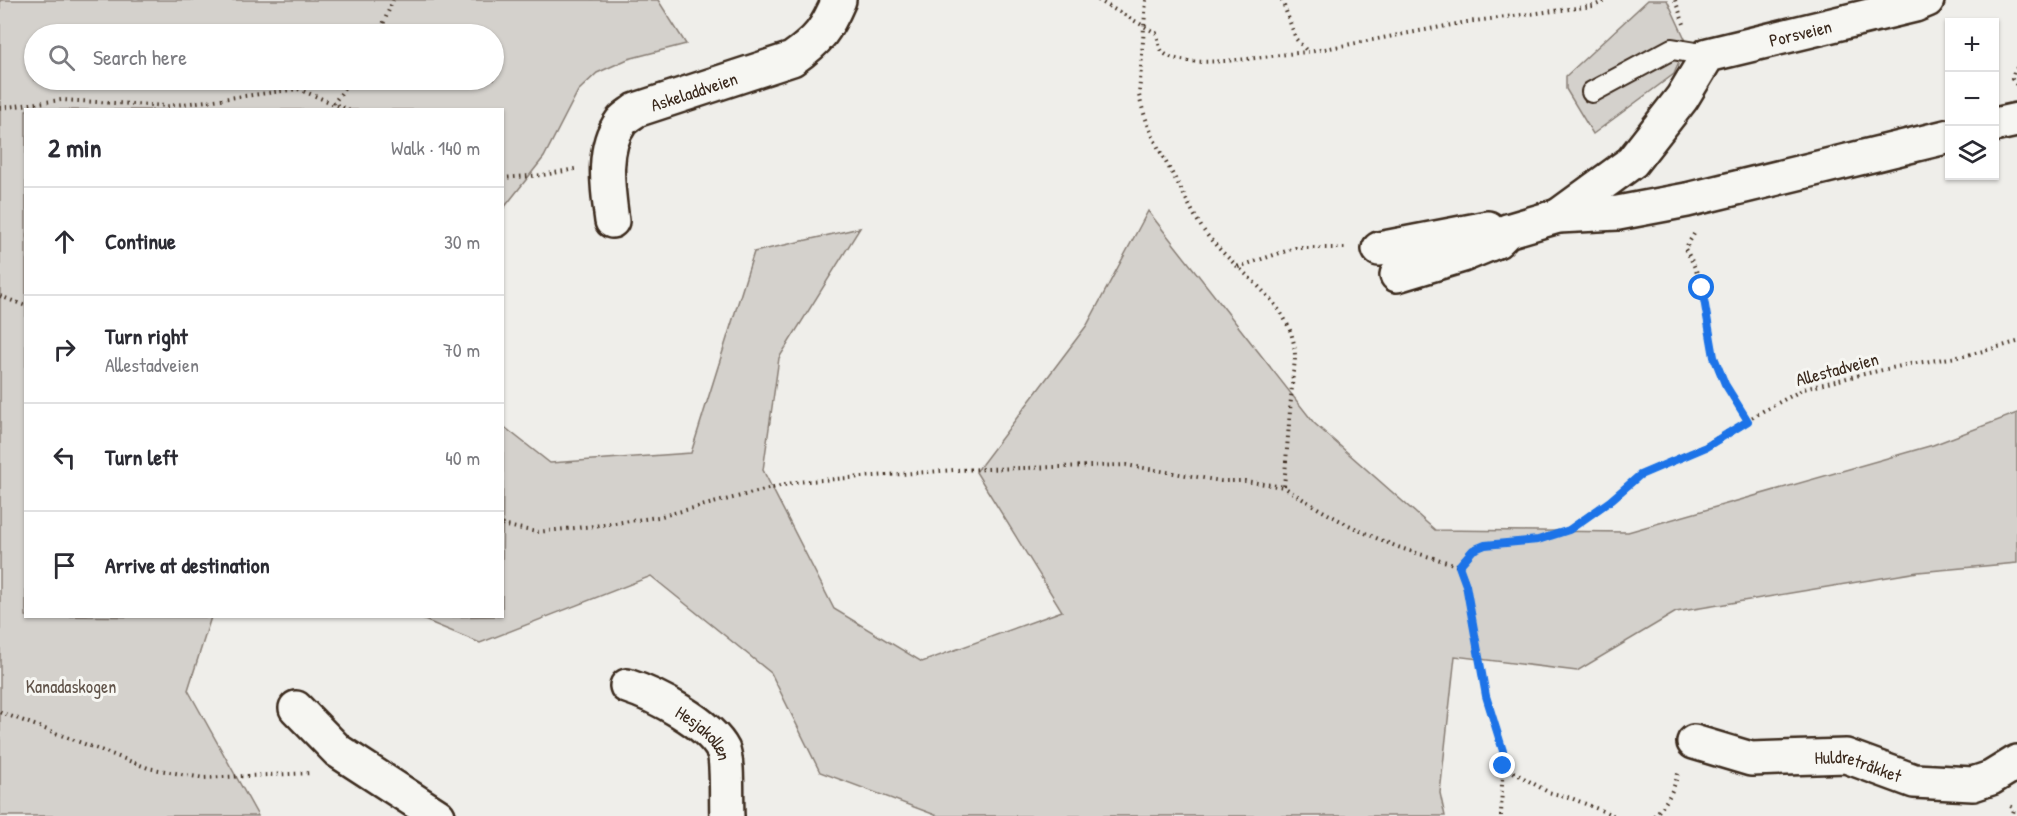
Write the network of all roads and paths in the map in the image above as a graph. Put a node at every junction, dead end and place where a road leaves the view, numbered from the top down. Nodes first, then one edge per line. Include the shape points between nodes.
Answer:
1 (393, 0) edge
2 (839, 0) edge
3 (1098, 0) edge
4 (1146, 0) edge
5 (1282, 0) edge
6 (1608, 0) edge
7 (1927, 0) edge
8 (383, 24) edge
9 (1145, 27) junction
10 (1309, 52) junction
11 (1708, 55) junction
12 (2017, 68) edge
13 (2017, 85) edge
14 (290, 90) edge
15 (300, 90) edge
16 (344, 90) edge
17 (1592, 92) dead end
18 (333, 104) junction
19 (0, 108) edge
20 (344, 108) edge
21 (2017, 120) edge
22 (1999, 124) edge
23 (1945, 137) edge
24 (608, 162) junction
25 (504, 178) edge
26 (1558, 216) junction
27 (612, 221) dead end
28 (1388, 262) joint
29 (1238, 267) junction
30 (1698, 275) dead end
31 (0, 296) edge
32 (24, 305) edge
33 (2017, 342) edge
34 (1748, 421) junction
35 (1284, 487) junction
36 (504, 525) edge
37 (1459, 566) junction
38 (627, 686) dead end
39 (296, 708) dead end
40 (0, 712) edge
41 (1694, 742) joint
42 (2017, 762) edge
43 (1503, 766) junction
44 (368, 771) junction
45 (438, 816) edge
46 (727, 816) edge
47 (1501, 816) edge
48 (1615, 816) edge
49 (1654, 816) edge

1 - 8 path
2 - 24 street, Askeladdveien via 814,44 792,59 636,110 622,121 612,137
3 - 9 path
4 - 9 path
5 - 10 path via 1296,39
6 - 10 path via 1593,6 1467,22
7 - 11 street, Porsveien
9 - 10 path via 1156,33 1162,51 1184,61
9 - 29 path via 1139,78 1142,109 1201,226
11 - 17 lane via 1672,49
11 - 26 street via 1682,99 1632,162
12 - 13 path via 2012,79
14 - 19 path via 168,106 61,100
15 - 18 path
16 - 18 path
18 - 20 path
21 - 22 street
23 - 26 street via 1687,200 1618,213
24 - 25 path via 543,175
24 - 27 street, Askeladdveien
26 - 28 street via 1507,231 1495,227
28 - 29 path via 1295,248
29 - 35 path via 1272,299 1286,322 1296,360
30 - 34 path via 1714,357
31 - 32 path
33 - 34 path, Allestadveien via 1964,356 1828,381 1796,393
34 - 37 path, Allestadveien via 1706,447 1640,475 1569,530 1538,540 1485,545 1473,550
35 - 36 path via 1126,465 954,470 796,482 658,518 594,526 537,532
35 - 37 path via 1343,523 1398,547
37 - 43 path via 1486,696 1503,751
38 - 46 street, Hesjakollen via 694,720 724,752
39 - 44 street via 338,751
40 - 44 path via 148,768 202,778
41 - 42 street, Huldretråkket via 1751,759 1846,756 1914,781 1973,784
41 - 49 path via 1682,762 1673,791
43 - 47 path
43 - 48 path via 1548,792
44 - 45 street

